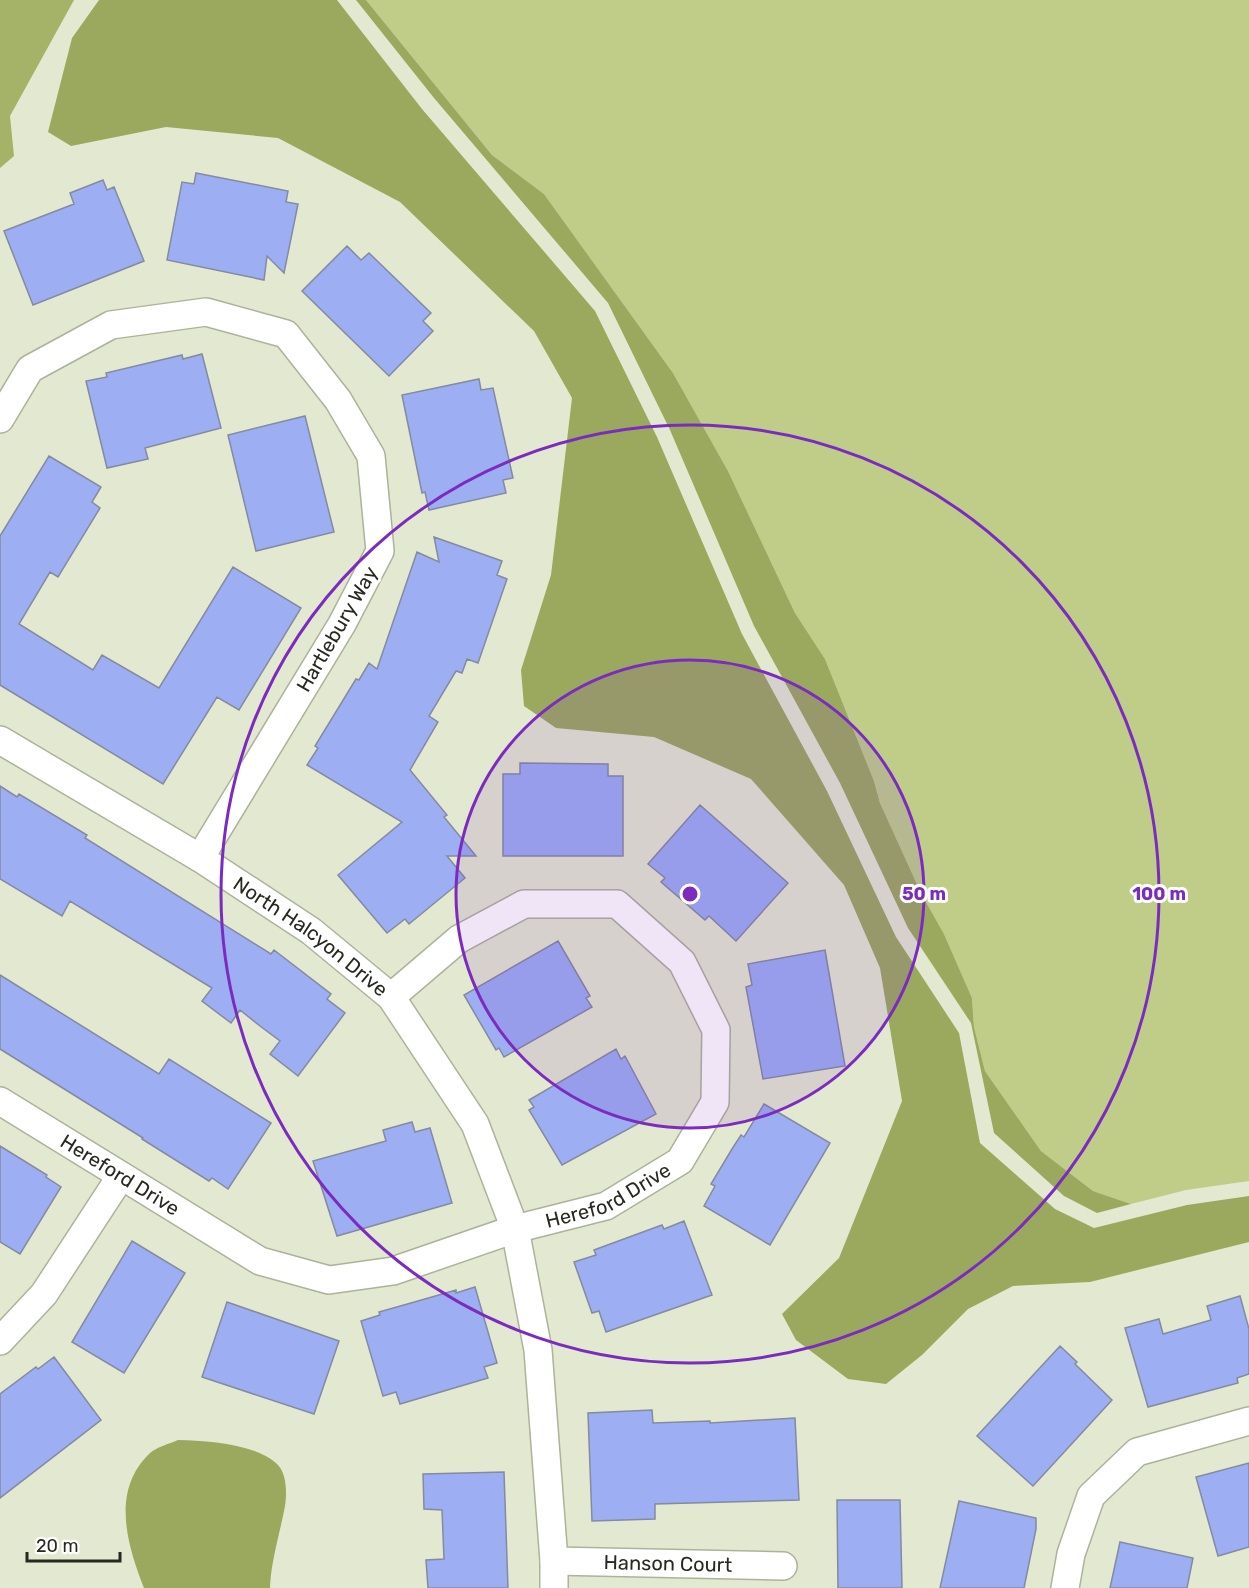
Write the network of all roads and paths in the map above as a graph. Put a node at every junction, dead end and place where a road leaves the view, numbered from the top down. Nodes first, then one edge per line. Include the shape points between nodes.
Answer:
1 (0, 419) edge
2 (0, 740) edge
3 (200, 858) junction
4 (391, 997) junction
5 (0, 1101) edge
6 (121, 1176) junction
7 (515, 1229) junction
8 (0, 1341) edge
9 (1249, 1421) edge
10 (554, 1561) junction
11 (783, 1566) dead end
12 (554, 1588) edge
13 (1065, 1588) edge

1 - 3 street, Hartlebury Way via 30,369 111,325 206,312 286,334 338,400 371,456 380,551 342,624
2 - 3 street, North Halcyon Drive
3 - 4 street, North Halcyon Drive via 311,932
4 - 7 street, North Halcyon Drive via 475,1124
4 - 7 street, Hereford Drive via 459,939 524,904 617,904 682,962 716,1030 715,1102 680,1161 606,1206
5 - 6 street, Hereford Drive
6 - 7 street, Hereford Drive via 260,1261 329,1280 393,1271
6 - 8 street via 44,1294
7 - 10 street via 538,1350
9 - 13 street via 1137,1452 1091,1496 1071,1554
10 - 11 street, Hanson Court
10 - 12 street

